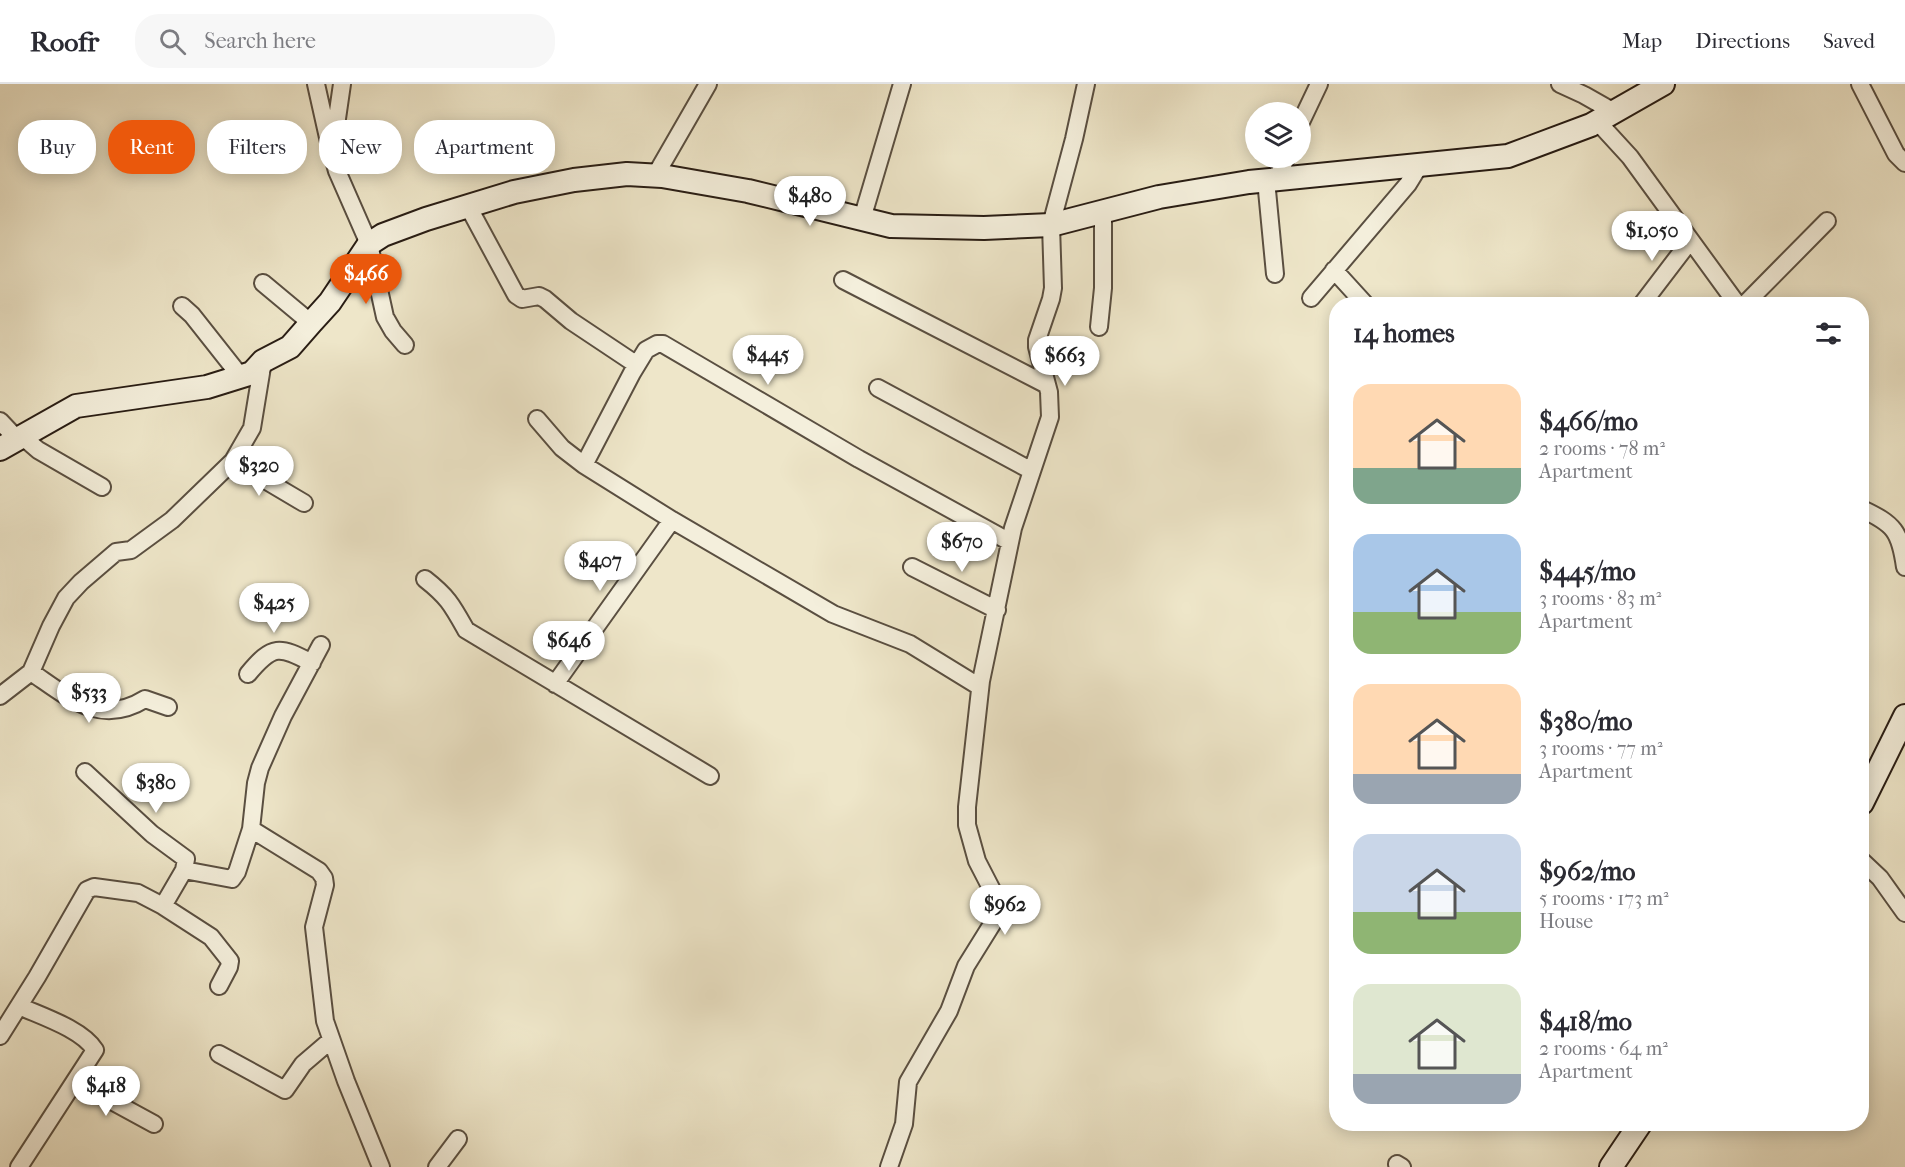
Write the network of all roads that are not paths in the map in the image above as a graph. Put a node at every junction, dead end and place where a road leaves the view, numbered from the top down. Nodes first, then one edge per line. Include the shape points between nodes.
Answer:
1 (316, 84) edge
2 (342, 84) edge
3 (708, 84) edge
4 (902, 84) edge
5 (1086, 84) edge
6 (1319, 84) edge
7 (1560, 84) edge
8 (1662, 84) edge
9 (1860, 84) edge
10 (1310, 102) edge
11 (1605, 117) junction
12 (324, 120) edge
13 (337, 120) edge
14 (1905, 163) edge
15 (1419, 166) junction
16 (1280, 168) edge
17 (338, 174) edge
18 (655, 176) junction
19 (1272, 180) junction
20 (468, 206) junction
21 (1104, 211) junction
22 (862, 219) junction
23 (1827, 221) dead end
24 (1051, 225) junction
25 (1690, 241) junction
26 (369, 243) junction
27 (1334, 270) junction
28 (1275, 274) dead end
29 (843, 280) dead end
30 (263, 284) dead end
31 (1359, 297) edge
32 (1647, 297) edge
33 (1732, 297) edge
34 (1752, 297) edge
35 (1311, 298) dead end
36 (182, 306) dead end
37 (311, 324) junction
38 (1099, 327) dead end
39 (405, 345) dead end
40 (263, 361) junction
41 (637, 365) junction
42 (241, 377) junction
43 (1047, 385) junction
44 (878, 388) dead end
45 (537, 419) dead end
46 (0, 421) edge
47 (14, 442) edge
48 (233, 461) junction
49 (584, 465) junction
50 (1032, 471) junction
51 (102, 487) dead end
52 (304, 503) dead end
53 (1869, 512) edge
54 (672, 520) junction
55 (1011, 542) junction
56 (912, 567) dead end
57 (1905, 567) edge
58 (425, 579) dead end
59 (997, 609) junction
60 (321, 645) dead end
61 (312, 663) junction
62 (31, 672) junction
63 (249, 674) dead end
64 (555, 684) junction
65 (980, 687) junction
66 (0, 696) edge
67 (168, 706) dead end
68 (1905, 716) edge
69 (86, 772) dead end
70 (710, 776) dead end
71 (1869, 789) edge
72 (251, 829) junction
73 (1869, 868) edge
74 (184, 870) junction
75 (163, 906) junction
76 (1905, 913) edge
77 (219, 986) dead end
78 (19, 1005) junction
79 (0, 1036) edge
80 (331, 1040) junction
81 (219, 1054) dead end
82 (75, 1081) junction
83 (154, 1124) dead end
84 (1637, 1131) edge
85 (458, 1139) dead end
86 (1618, 1165) edge
87 (19, 1167) edge
88 (381, 1167) edge
89 (438, 1167) edge
90 (889, 1167) edge

1 - 12 street
2 - 13 street
3 - 18 street
4 - 22 street
5 - 24 street
6 - 10 street
7 - 11 street via 1584,95
8 - 11 street
9 - 14 street via 1896,154
11 - 15 street via 1508,156
11 - 25 street
15 - 19 street
15 - 27 street
16 - 19 street
17 - 26 street
18 - 20 street via 627,174 574,180
18 - 22 street via 748,191
19 - 21 street via 1159,197
19 - 28 street
20 - 26 street
20 - 41 street via 516,295 522,299 540,296
21 - 24 street
21 - 38 street
22 - 24 street via 891,226
23 - 34 street
24 - 43 street via 1053,288 1037,347
25 - 32 street
25 - 33 street
26 - 37 street
26 - 39 street via 385,317
27 - 31 street
27 - 35 street
29 - 43 street
30 - 37 street
36 - 42 street
37 - 40 street via 290,347
40 - 42 street via 252,373
40 - 48 street via 252,428
41 - 49 street
41 - 55 street via 646,351 663,344 859,459
42 - 47 street via 207,387 76,406
43 - 50 street via 1050,417
44 - 50 street
45 - 49 street via 562,448
46 - 47 street
47 - 51 street via 38,450
48 - 52 street
48 - 62 street via 172,520 131,550 116,552 81,582 66,598
49 - 54 street
50 - 55 street
53 - 57 street via 1897,532
54 - 64 street
54 - 65 street via 833,614 910,645
55 - 59 street
56 - 59 street
58 - 64 street via 452,604 466,630
59 - 65 street
60 - 61 street
61 - 63 street via 286,650 272,651
61 - 72 street via 260,768
62 - 66 street
62 - 67 street via 70,700 100,710 122,710 145,699
64 - 70 street
65 - 90 street via 967,825 977,861 993,892 993,921 966,966 949,1011 908,1082 904,1124
68 - 71 street
69 - 74 street via 152,834 186,859
72 - 74 street via 232,879
72 - 80 street via 319,871 324,878 314,927 325,1021
73 - 76 street
74 - 75 street
75 - 77 street via 211,937 230,961
75 - 78 street via 129,890 87,890
78 - 79 street
78 - 82 street via 91,1044 95,1050
80 - 81 street via 303,1064 285,1090
80 - 88 street
82 - 83 street
82 - 87 street
84 - 86 street
85 - 89 street

